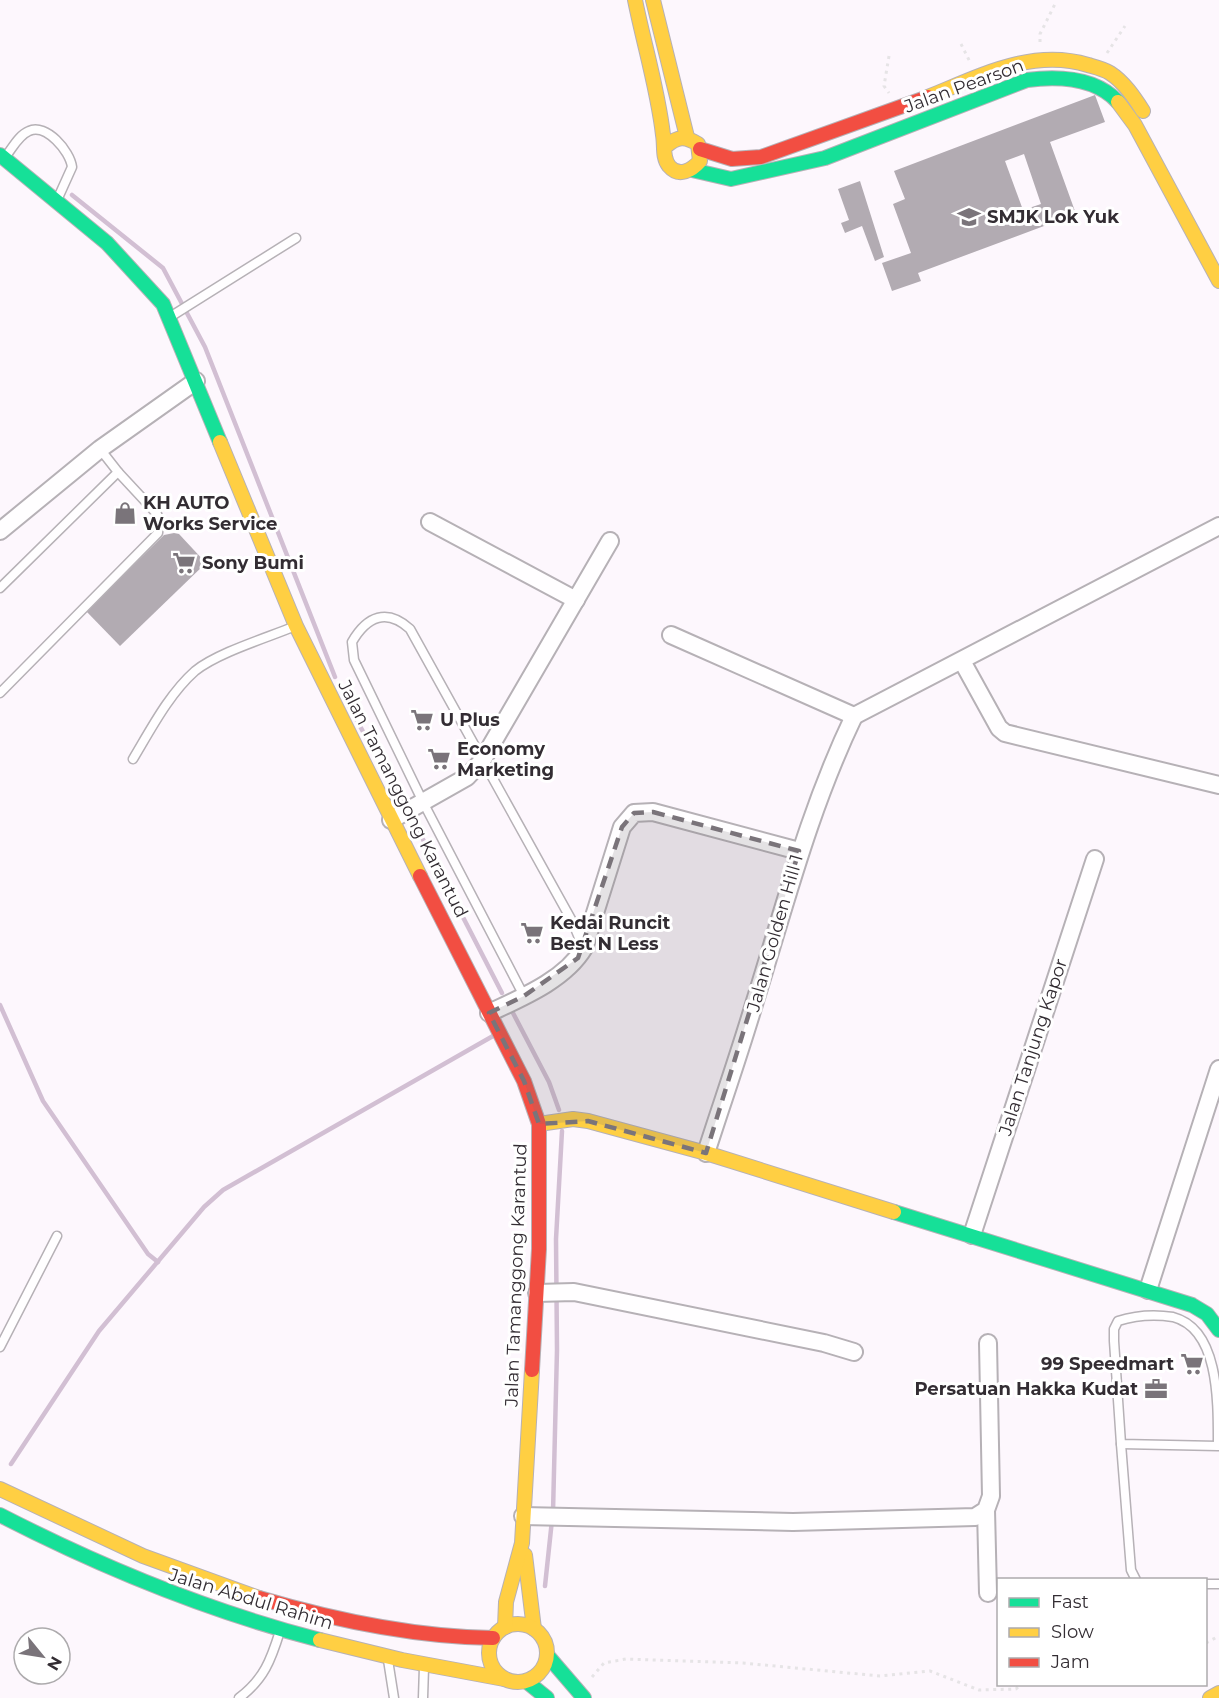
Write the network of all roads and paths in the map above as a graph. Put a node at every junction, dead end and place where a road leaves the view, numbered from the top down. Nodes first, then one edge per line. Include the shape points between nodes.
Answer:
1 (635, 0) edge
2 (653, 0) edge
3 (1055, 4) dead end
4 (1125, 26) dead end
5 (889, 56) dead end
6 (1041, 58) junction
7 (1098, 68) junction
8 (902, 108) junction
9 (687, 136) junction
10 (666, 147) junction
11 (700, 149) junction
12 (2, 157) edge
13 (692, 170) junction
14 (1180, 179) dead end
15 (56, 201) junction
16 (296, 238) dead end
17 (1219, 280) edge
18 (170, 317) junction
19 (196, 381) junction
20 (100, 449) junction
21 (118, 472) junction
22 (430, 522) dead end
23 (1219, 526) edge
24 (0, 531) edge
25 (610, 541) dead end
26 (0, 588) edge
27 (576, 600) junction
28 (296, 626) junction
29 (671, 635) dead end
30 (962, 661) junction
31 (0, 693) edge
32 (854, 716) junction
33 (133, 759) dead end
34 (482, 760) junction
35 (1219, 785) edge
36 (423, 802) junction
37 (391, 820) junction
38 (799, 851) junction
39 (1095, 859) dead end
40 (584, 948) junction
41 (524, 996) junction
42 (489, 1013) junction
43 (1219, 1069) edge
44 (539, 1124) junction
45 (706, 1154) junction
46 (972, 1235) junction
47 (57, 1236) dead end
48 (1148, 1290) junction
49 (544, 1292) junction
50 (1219, 1330) edge
51 (988, 1343) dead end
52 (0, 1347) edge
53 (854, 1352) dead end
54 (1121, 1444) junction
55 (1218, 1446) edge
56 (0, 1489) edge
57 (986, 1510) junction
58 (0, 1515) edge
59 (524, 1516) junction
60 (522, 1544) junction
61 (1135, 1578) edge
62 (988, 1593) dead end
63 (505, 1627) junction
64 (534, 1629) junction
65 (280, 1630) junction
66 (493, 1638) junction
67 (547, 1654) junction
68 (388, 1657) junction
69 (424, 1666) junction
70 (504, 1679) junction
71 (526, 1681) junction
72 (1019, 1686) edge
73 (1219, 1693) edge
74 (582, 1695) edge
75 (239, 1698) edge
76 (394, 1698) edge
77 (423, 1698) edge
78 (547, 1698) edge
79 (1210, 1698) edge

1 - 10 main road
2 - 9 main road
3 - 6 path via 1040,34
4 - 7 path
5 - 8 path via 884,86
6 - 7 main road, Jalan Pearson via 1071,60
6 - 8 main road, Jalan Pearson via 999,68
7 - 14 main road, Jalan Pearson via 1129,90
8 - 11 main road, Jalan Pearson via 761,157 732,159
9 - 10 main road via 675,138
9 - 11 main road
10 - 13 main road via 665,159 671,169 681,173
11 - 13 main road via 700,161
12 - 15 main road, Jalan Tamanggong Karantud
12 - 15 lane via 32,129 62,146 72,167
13 - 17 main road, Jalan Pearson via 731,179 761,174 825,158 1019,82 1042,77 1076,80 1102,89 1117,100
15 - 18 main road, Jalan Tamanggong Karantud via 120,254 146,281
16 - 18 lane
18 - 19 main road, Jalan Tamanggong Karantud
19 - 20 street
19 - 28 main road, Jalan Tamanggong Karantud
20 - 21 lane
20 - 24 street
21 - 26 lane
21 - 31 lane via 157,514 158,533
22 - 27 street
23 - 30 street
25 - 27 street
27 - 34 street
28 - 33 lane via 197,670 183,683
28 - 37 main road, Jalan Tamanggong Karantud
29 - 32 street
30 - 32 street
30 - 35 street via 1005,733
32 - 38 street, Jalan Golden Hill 1
34 - 36 street via 468,777
34 - 36 lane via 411,629 385,615 367,624 351,642 351,650
34 - 40 lane
36 - 37 street
36 - 41 lane
37 - 42 main road, Jalan Tamanggong Karantud
38 - 40 street via 653,812 634,813 622,827
38 - 45 street, Jalan Golden Hill 1
39 - 46 street, Jalan Tanjung Kapor
40 - 41 street via 571,966
41 - 42 street
42 - 44 main road, Jalan Tamanggong Karantud via 524,1081
43 - 48 street
44 - 45 main road via 588,1121
44 - 49 main road, Jalan Tamanggong Karantud
45 - 46 main road
46 - 48 main road
47 - 52 lane
48 - 50 main road via 1192,1305 1207,1314
49 - 53 street via 574,1292
49 - 59 main road, Jalan Tamanggong Karantud
51 - 57 street via 991,1496
54 - 55 lane
54 - 55 lane via 1114,1329 1118,1321 1156,1314 1196,1325 1211,1342 1219,1377
54 - 61 lane via 1131,1570
56 - 66 main road, Jalan Abdul Rahim via 140,1556 231,1592 373,1625 446,1636
57 - 59 street via 965,1518 804,1522
57 - 62 street
58 - 65 main road, Jalan Abdul Rahim via 104,1567 192,1602
59 - 60 main road, Jalan Tamanggong Karantud
60 - 63 main road, Jalan Tamanggong Karantud via 506,1602
60 - 64 main road, Jalan Tamanggong Karantud
63 - 64 main road via 520,1624
63 - 66 main road
64 - 67 main road via 542,1636
65 - 68 main road, Jalan Abdul Rahim
65 - 75 lane via 266,1671
66 - 70 main road via 489,1647 491,1665
67 - 71 main road via 541,1671
67 - 74 main road
68 - 69 main road, Jalan Abdul Rahim
68 - 76 lane
69 - 70 main road, Jalan Abdul Rahim
69 - 77 lane
70 - 71 main road
71 - 78 main road
72 - 74 path via 980,1690 930,1671 880,1676 743,1663 626,1659 604,1663
73 - 79 main road

